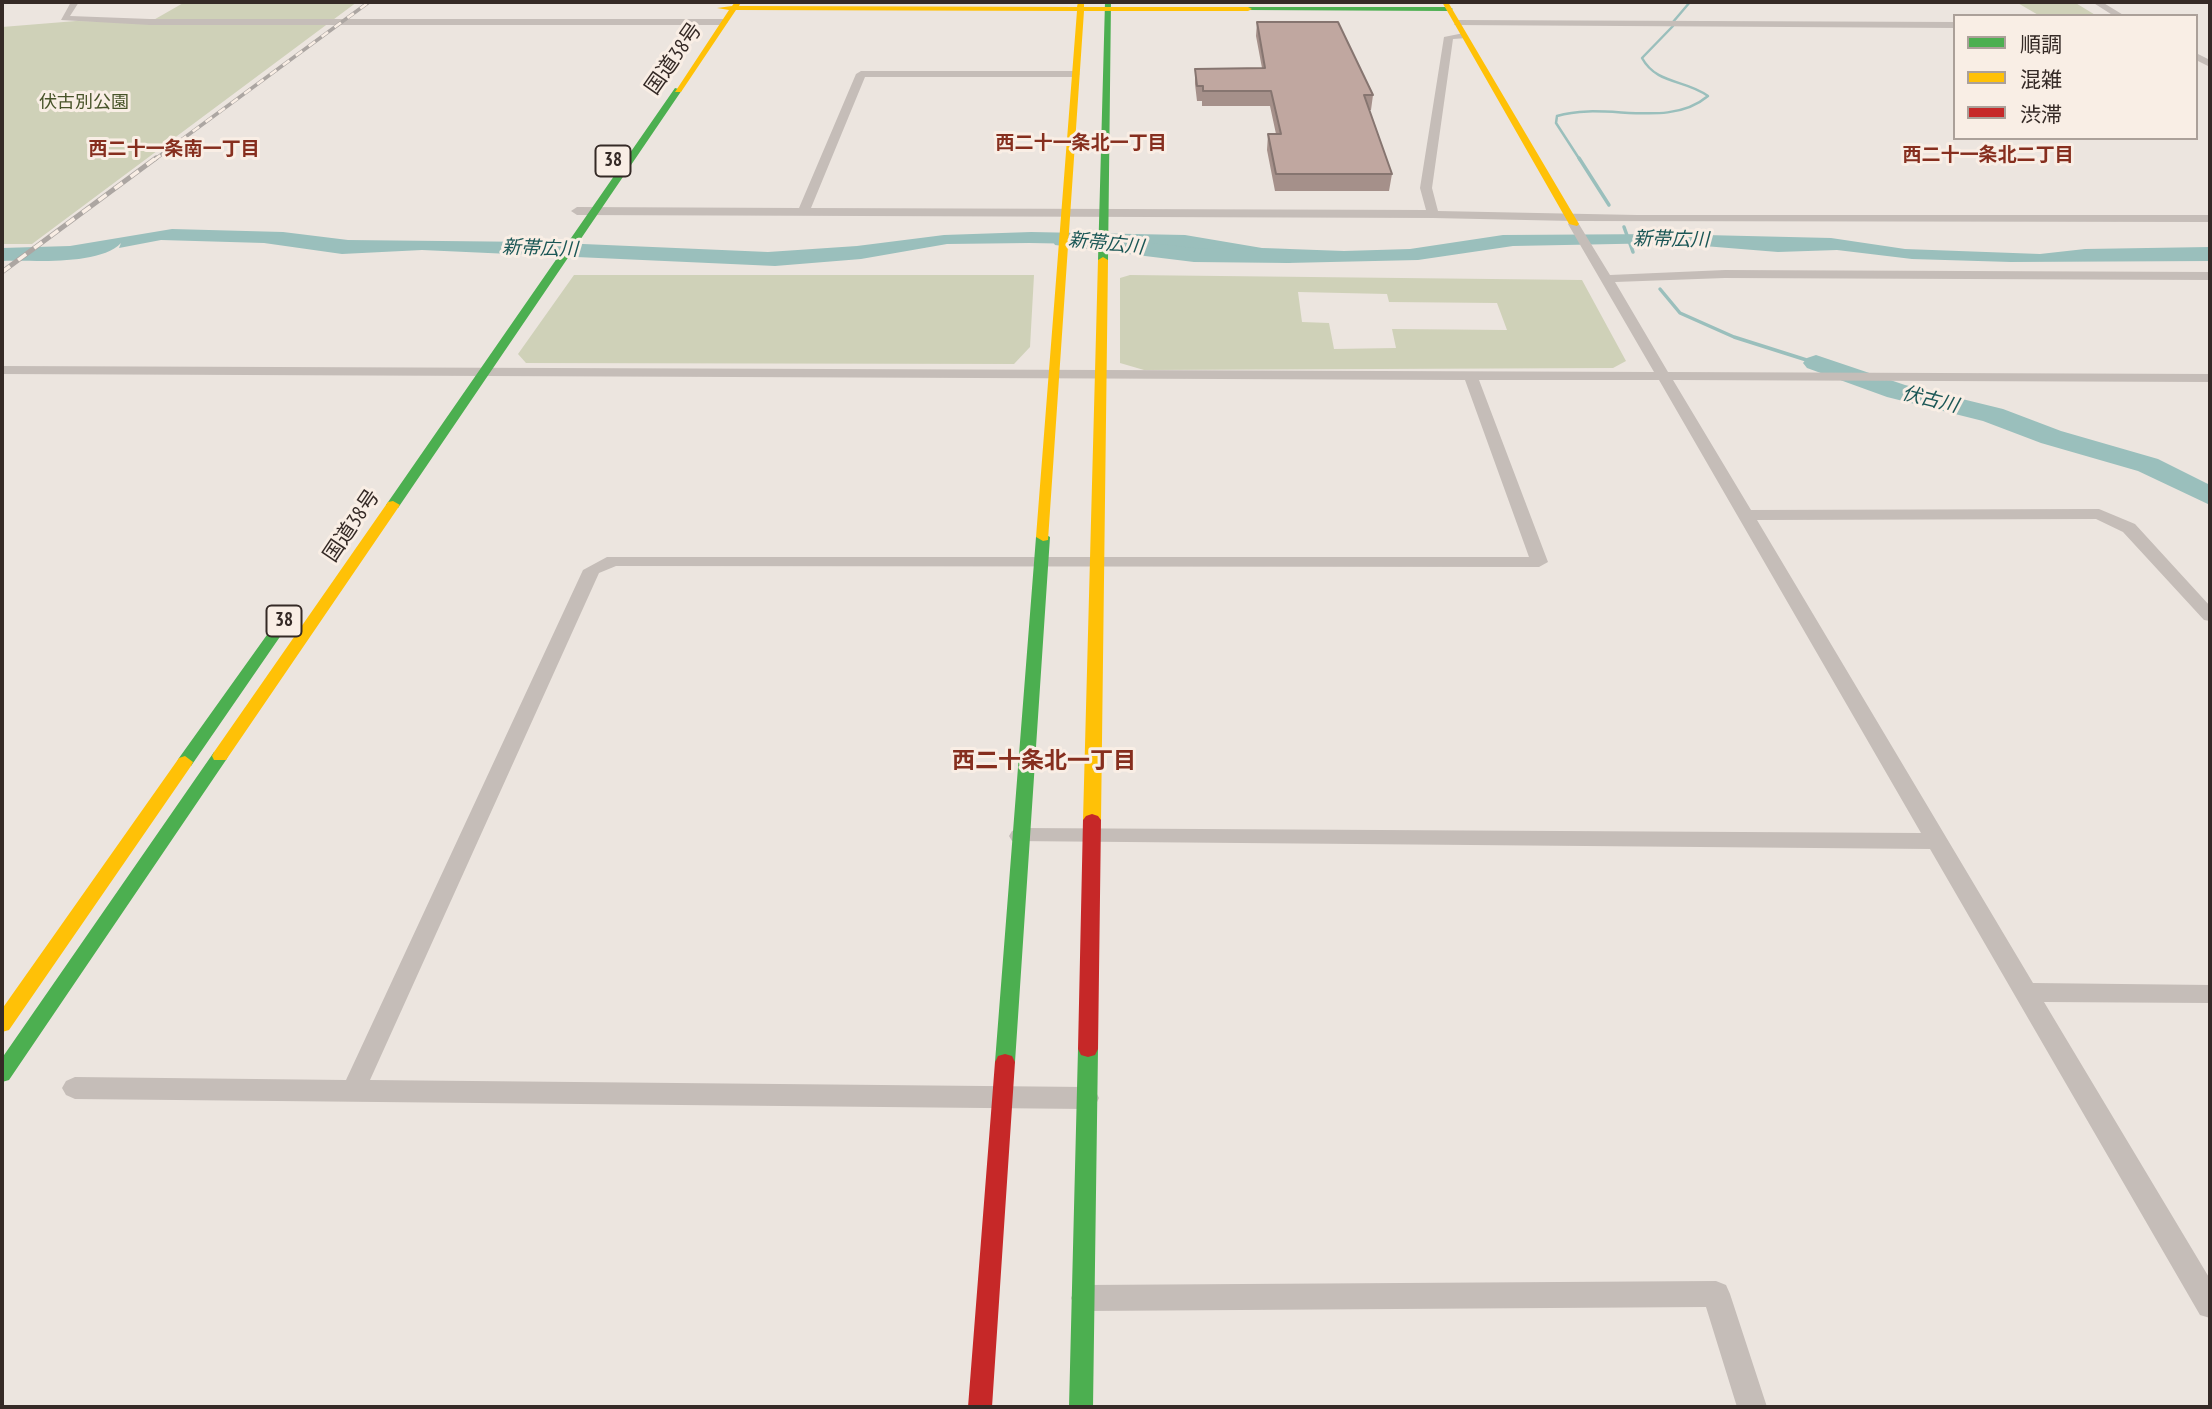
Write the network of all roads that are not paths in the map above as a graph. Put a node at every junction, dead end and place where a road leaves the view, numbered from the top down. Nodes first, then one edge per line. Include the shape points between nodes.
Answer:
1 (75, 2) edge
2 (2100, 4) edge
3 (1080, 5) edge
4 (1108, 5) edge
5 (726, 11) edge
6 (2118, 14) edge
7 (1454, 18) edge
8 (1953, 25) edge
9 (1075, 74) junction
10 (803, 213) junction
11 (1433, 214) junction
12 (582, 216) junction
13 (1064, 218) junction
14 (1104, 218) junction
15 (2210, 218) edge
16 (1571, 220) junction
17 (1604, 275) junction
18 (2210, 276) edge
19 (521, 288) dead end
20 (473, 355) dead end
21 (2, 370) edge
22 (461, 372) junction
23 (483, 372) junction
24 (1052, 374) junction
25 (1100, 374) junction
26 (1470, 375) junction
27 (1664, 376) junction
28 (2210, 378) edge
29 (449, 389) dead end
30 (1745, 515) junction
31 (1041, 562) junction
32 (1096, 562) junction
33 (289, 613) dead end
34 (2210, 616) edge
35 (1020, 836) junction
36 (1091, 837) junction
37 (1938, 841) junction
38 (2027, 992) junction
39 (2210, 994) edge
40 (2, 1024) edge
41 (2, 1074) edge
42 (75, 1088) dead end
43 (354, 1089) junction
44 (1001, 1096) junction
45 (1086, 1097) junction
46 (1085, 1298) junction
47 (2210, 1305) edge
48 (980, 1407) edge
49 (1081, 1407) edge
50 (1752, 1407) edge

1 - 5 street via 64,18 138,22
2 - 6 street
3 - 4 main road
3 - 5 main road
3 - 9 main road
4 - 7 main road
4 - 14 main road
5 - 12 main road, 国道38号 / 38
7 - 8 street
7 - 11 street via 1426,188
7 - 16 main road
9 - 10 street via 861,74
9 - 13 main road
10 - 12 street
10 - 13 street
11 - 14 street
11 - 16 street
12 - 19 main road, 国道38号 / 38
12 - 23 main road, 国道38号 / 38 via 556,267
13 - 14 street
13 - 24 main road
14 - 25 main road
15 - 16 street
16 - 17 street
17 - 18 street
17 - 27 street
20 - 22 main road
21 - 22 street
22 - 23 street
22 - 29 main road
23 - 24 street
23 - 41 main road, 国道38号 / 38
24 - 25 street
24 - 31 main road
25 - 26 street
25 - 32 main road
26 - 27 street
26 - 32 street via 1539,562
27 - 28 street
27 - 30 street
30 - 34 street via 2099,514 2129,528
30 - 37 street
31 - 32 street
31 - 35 main road
31 - 43 street via 613,561 592,570
32 - 36 main road
33 - 40 main road, 38
35 - 36 street
35 - 44 main road
36 - 37 street
36 - 45 main road
37 - 38 street
38 - 39 street
38 - 47 street
42 - 43 street
43 - 44 street
44 - 45 street
44 - 48 main road
45 - 46 main road
46 - 49 main road
46 - 50 street via 1716,1294

